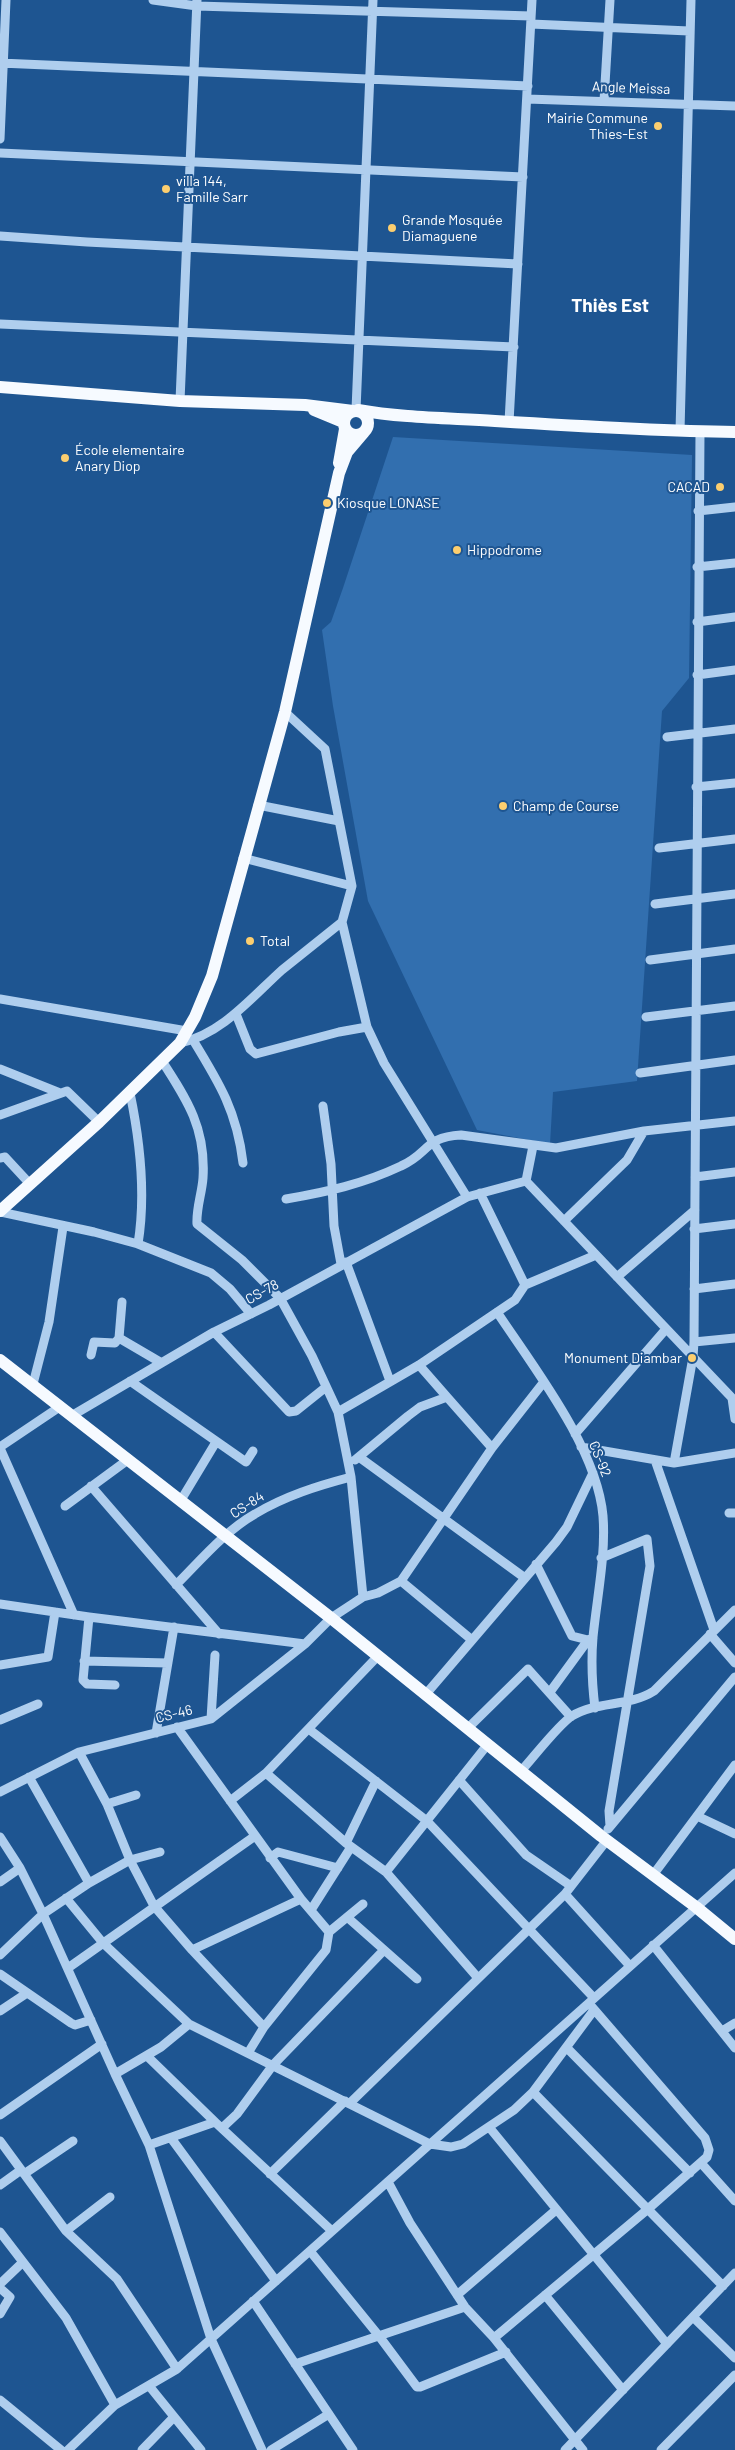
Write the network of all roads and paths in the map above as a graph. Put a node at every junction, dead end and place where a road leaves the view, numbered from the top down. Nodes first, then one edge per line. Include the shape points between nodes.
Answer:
1 (6, 0) edge
2 (153, 0) edge
3 (373, 0) edge
4 (532, 0) edge
5 (610, 0) edge
6 (691, 0) edge
7 (197, 3) edge
8 (372, 11) junction
9 (531, 20) junction
10 (608, 27) junction
11 (689, 31) junction
12 (2, 63) edge
13 (194, 71) junction
14 (369, 79) junction
15 (528, 86) junction
16 (527, 100) junction
17 (604, 101) junction
18 (687, 104) junction
19 (735, 106) edge
20 (0, 139) edge
21 (0, 153) edge
22 (190, 162) junction
23 (366, 170) junction
24 (523, 177) junction
25 (0, 236) edge
26 (187, 247) junction
27 (362, 255) junction
28 (518, 264) junction
29 (0, 324) edge
30 (183, 332) junction
31 (358, 340) junction
32 (514, 347) junction
33 (0, 387) edge
34 (180, 401) junction
35 (305, 405) junction
36 (356, 410) junction
37 (402, 415) junction
38 (509, 422) junction
39 (344, 425) junction
40 (365, 430) junction
41 (680, 431) junction
42 (700, 432) junction
43 (735, 432) edge
44 (339, 473) junction
45 (735, 506) edge
46 (698, 511) junction
47 (735, 563) edge
48 (697, 568) junction
49 (735, 617) edge
50 (697, 622) junction
51 (735, 670) edge
52 (697, 674) junction
53 (285, 712) junction
54 (735, 729) edge
55 (696, 734) junction
56 (667, 737) dead end
57 (735, 783) edge
58 (696, 787) junction
59 (258, 805) junction
60 (339, 821) junction
61 (735, 839) edge
62 (696, 844) junction
63 (659, 848) dead end
64 (243, 858) junction
65 (352, 886) junction
66 (735, 894) edge
67 (696, 899) junction
68 (655, 904) dead end
69 (342, 922) junction
70 (735, 949) edge
71 (695, 954) junction
72 (650, 960) dead end
73 (0, 999) edge
74 (735, 1006) edge
75 (695, 1011) junction
76 (236, 1014) junction
77 (646, 1017) dead end
78 (367, 1028) junction
79 (190, 1035) junction
80 (735, 1060) edge
81 (162, 1062) junction
82 (695, 1065) junction
83 (0, 1069) edge
84 (640, 1073) dead end
85 (60, 1092) junction
86 (130, 1093) junction
87 (323, 1106) dead end
88 (0, 1115) edge
89 (735, 1120) edge
90 (99, 1122) junction
91 (695, 1125) junction
92 (644, 1131) junction
93 (434, 1140) junction
94 (532, 1146) junction
95 (0, 1158) edge
96 (243, 1163) dead end
97 (735, 1172) edge
98 (695, 1176) junction
99 (526, 1181) junction
100 (30, 1184) junction
101 (332, 1192) junction
102 (480, 1193) junction
103 (467, 1197) junction
104 (286, 1199) dead end
105 (694, 1210) junction
106 (0, 1212) edge
107 (564, 1221) junction
108 (735, 1224) edge
109 (63, 1227) junction
110 (694, 1229) junction
111 (138, 1244) junction
112 (596, 1255) junction
113 (344, 1263) junction
114 (617, 1278) junction
115 (524, 1284) junction
116 (735, 1284) edge
117 (694, 1289) junction
118 (280, 1298) junction
119 (122, 1302) dead end
120 (497, 1312) junction
121 (251, 1314) junction
122 (666, 1329) junction
123 (214, 1332) junction
124 (119, 1338) junction
125 (735, 1338) edge
126 (694, 1342) junction
127 (92, 1355) dead end
128 (693, 1357) junction
129 (0, 1360) edge
130 (160, 1362) junction
131 (419, 1364) junction
132 (130, 1381) junction
133 (390, 1382) junction
134 (543, 1383) junction
135 (33, 1384) junction
136 (326, 1387) junction
137 (447, 1397) junction
138 (733, 1398) edge
139 (61, 1406) junction
140 (338, 1412) junction
141 (73, 1416) junction
142 (735, 1418) edge
143 (574, 1434) junction
144 (216, 1442) junction
145 (0, 1447) edge
146 (582, 1447) junction
147 (492, 1448) junction
148 (253, 1451) dead end
149 (735, 1453) edge
150 (359, 1457) junction
151 (129, 1459) junction
152 (655, 1460) junction
153 (674, 1462) junction
154 (349, 1465) junction
155 (593, 1474) junction
156 (351, 1477) junction
157 (91, 1486) junction
158 (180, 1500) junction
159 (65, 1506) dead end
160 (445, 1518) junction
161 (226, 1536) junction
162 (601, 1558) junction
163 (536, 1564) junction
164 (525, 1578) junction
165 (401, 1581) junction
166 (176, 1585) junction
167 (363, 1598) junction
168 (0, 1604) edge
169 (735, 1610) edge
170 (55, 1612) junction
171 (74, 1615) junction
172 (89, 1617) junction
173 (330, 1618) junction
174 (174, 1627) junction
175 (712, 1632) junction
176 (219, 1634) junction
177 (590, 1639) junction
178 (472, 1640) junction
179 (305, 1644) junction
180 (215, 1655) dead end
181 (378, 1656) junction
182 (84, 1661) junction
183 (168, 1663) junction
184 (735, 1663) edge
185 (0, 1665) edge
186 (735, 1677) edge
187 (115, 1686) dead end
188 (550, 1692) junction
189 (426, 1694) junction
190 (627, 1703) junction
191 (38, 1704) dead end
192 (595, 1708) junction
193 (571, 1717) junction
194 (211, 1719) junction
195 (0, 1720) edge
196 (177, 1727) junction
197 (468, 1728) junction
198 (310, 1730) junction
199 (156, 1732) junction
200 (488, 1744) junction
201 (79, 1752) junction
202 (735, 1765) edge
203 (521, 1771) junction
204 (266, 1773) junction
205 (29, 1777) junction
206 (459, 1780) junction
207 (376, 1781) junction
208 (0, 1792) edge
209 (136, 1796) dead end
210 (230, 1801) junction
211 (107, 1804) junction
212 (697, 1816) junction
213 (427, 1821) junction
214 (610, 1826) junction
215 (735, 1834) edge
216 (255, 1836) junction
217 (0, 1837) edge
218 (604, 1838) junction
219 (349, 1845) junction
220 (160, 1852) dead end
221 (270, 1858) junction
222 (130, 1860) junction
223 (20, 1868) junction
224 (338, 1868) junction
225 (386, 1872) junction
226 (735, 1873) edge
227 (653, 1875) junction
228 (0, 1882) edge
229 (89, 1884) junction
230 (571, 1886) junction
231 (565, 1894) junction
232 (66, 1898) junction
233 (301, 1899) junction
234 (363, 1904) dead end
235 (154, 1906) junction
236 (696, 1907) junction
237 (311, 1910) junction
238 (43, 1914) junction
239 (347, 1917) junction
240 (530, 1928) junction
241 (329, 1932) junction
242 (735, 1939) edge
243 (103, 1943) junction
244 (653, 1945) junction
245 (192, 1950) junction
246 (384, 1950) junction
247 (0, 1954) edge
248 (630, 1966) junction
249 (68, 1968) junction
250 (0, 1974) edge
251 (478, 1978) junction
252 (417, 1979) dead end
253 (27, 1993) junction
254 (592, 2004) junction
255 (0, 2011) edge
256 (91, 2020) junction
257 (735, 2023) edge
258 (189, 2024) junction
259 (264, 2027) junction
260 (722, 2031) junction
261 (102, 2044) junction
262 (566, 2048) junction
263 (735, 2048) edge
264 (248, 2053) junction
265 (147, 2056) junction
266 (274, 2065) junction
267 (115, 2074) junction
268 (534, 2092) junction
269 (347, 2102) junction
270 (0, 2116) edge
271 (215, 2122) junction
272 (488, 2127) junction
273 (222, 2128) junction
274 (171, 2138) junction
275 (0, 2141) edge
276 (73, 2141) dead end
277 (430, 2144) junction
278 (150, 2145) junction
279 (701, 2163) junction
280 (23, 2172) junction
281 (690, 2173) junction
282 (270, 2174) junction
283 (388, 2182) junction
284 (0, 2185) edge
285 (110, 2197) dead end
286 (735, 2201) edge
287 (648, 2209) junction
288 (556, 2210) junction
289 (66, 2231) junction
290 (332, 2231) junction
291 (0, 2232) edge
292 (310, 2251) junction
293 (593, 2255) junction
294 (23, 2262) junction
295 (735, 2274) edge
296 (276, 2281) junction
297 (0, 2286) edge
298 (723, 2286) junction
299 (457, 2295) junction
300 (546, 2295) junction
301 (253, 2301) junction
302 (465, 2307) junction
303 (0, 2314) edge
304 (693, 2317) junction
305 (379, 2336) junction
306 (494, 2338) junction
307 (211, 2339) junction
308 (667, 2344) junction
309 (506, 2352) junction
310 (735, 2358) edge
311 (295, 2364) junction
312 (177, 2369) junction
313 (735, 2376) edge
314 (150, 2387) junction
315 (623, 2390) junction
316 (0, 2400) edge
317 (115, 2405) junction
318 (329, 2414) junction
319 (174, 2417) junction
320 (575, 2440) junction
321 (61, 2450) edge
322 (68, 2450) edge
323 (142, 2450) edge
324 (201, 2450) edge
325 (262, 2450) edge
326 (271, 2450) edge
327 (353, 2450) edge
328 (565, 2450) edge
329 (583, 2450) edge
330 (661, 2450) edge

1 - 12 street
2 - 7 street
3 - 8 street
4 - 9 street
5 - 10 street
6 - 11 street
7 - 8 street
7 - 13 street
8 - 9 street
8 - 14 street
9 - 10 street
9 - 15 street
10 - 11 street
10 - 17 street
11 - 18 street
12 - 13 street
12 - 20 street
13 - 14 street
13 - 22 street
14 - 15 street
14 - 23 street
15 - 16 street
16 - 17 street, Angle Meissa
16 - 24 street
17 - 18 street, Angle Meissa
18 - 19 street, Angle Meissa
18 - 41 street
21 - 22 street
22 - 23 street
22 - 26 street
23 - 24 street
23 - 27 street
24 - 28 street
25 - 26 street
26 - 27 street
26 - 30 street
27 - 28 street
27 - 31 street
28 - 32 street
29 - 30 street
30 - 31 street
30 - 34 street
31 - 32 street
31 - 36 street
32 - 38 street
33 - 34 main road
34 - 35 main road
35 - 36 main road
35 - 39 main road
36 - 37 main road
36 - 39 main road via 346,415
36 - 40 main road via 366,416 368,425
37 - 38 main road
37 - 40 main road
38 - 41 main road
39 - 40 main road via 356,435
39 - 44 main road
40 - 44 main road via 348,452
41 - 42 main road
42 - 43 main road
42 - 46 street
44 - 53 main road
45 - 46 street
46 - 48 street
47 - 48 street
48 - 50 street
49 - 50 street
50 - 52 street
51 - 52 street
52 - 55 street
53 - 59 main road
53 - 60 street via 325,750
54 - 55 street
55 - 56 street
55 - 58 street
57 - 58 street
58 - 62 street
59 - 60 street
59 - 64 main road
60 - 65 street
61 - 62 street
62 - 63 street
62 - 67 street
64 - 65 street
64 - 79 main road via 212,976
65 - 69 street
66 - 67 street
67 - 68 street
67 - 71 street
69 - 76 street
69 - 78 street
70 - 71 street
71 - 72 street
71 - 75 street
73 - 79 street
74 - 75 street
75 - 77 street
75 - 82 street
76 - 78 street via 250,1049 256,1054
76 - 79 street
78 - 93 street via 384,1063
79 - 81 main road
79 - 96 street via 236,1121
80 - 82 street
81 - 86 main road
81 - 118 street via 186,1097 201,1139 203,1179 197,1224 242,1260
82 - 84 street
82 - 91 street
83 - 85 street
85 - 88 street
85 - 90 street via 71,1093
86 - 90 main road
86 - 111 street via 142,1216
87 - 101 street
89 - 91 street
90 - 100 main road
91 - 92 street
91 - 98 street
92 - 94 street via 556,1148
92 - 107 street via 627,1160
93 - 94 street via 461,1134
93 - 101 street via 404,1165 367,1182
93 - 103 street
94 - 99 street
95 - 100 street via 5,1157
97 - 98 street
98 - 105 street
99 - 102 street, CS-78
99 - 107 street
100 - 106 main road
101 - 104 street
101 - 113 street via 335,1232
102 - 103 street, CS-78
102 - 115 street
103 - 113 street, CS-78
105 - 110 street
105 - 114 street
106 - 109 street
107 - 112 street
108 - 110 street
109 - 111 street
109 - 135 street via 49,1322
110 - 117 street
111 - 121 street via 210,1273 230,1289
112 - 114 street
112 - 115 street
113 - 118 street, CS-78
113 - 133 street
114 - 122 street
115 - 120 street via 520,1294
116 - 117 street
117 - 126 street
118 - 121 street, CS-78
118 - 136 street
119 - 124 street
120 - 131 street
120 - 134 street, CS-92
121 - 123 street, CS-78
122 - 128 street
122 - 143 street
123 - 130 street, CS-78
123 - 136 street via 289,1412 296,1411
124 - 127 street via 115,1343 94,1342
124 - 130 street
125 - 126 street
126 - 128 street
128 - 138 street
128 - 153 street
129 - 135 main road
130 - 132 street, CS-78
131 - 133 street
131 - 137 street
132 - 141 street, CS-78
132 - 144 street
133 - 140 street
134 - 143 street, CS-92
134 - 147 street
135 - 139 main road
136 - 140 street
137 - 147 street
137 - 150 street via 420,1407
138 - 142 street
139 - 141 main road
139 - 145 street
140 - 154 street
141 - 151 main road
143 - 146 street, CS-92
144 - 148 street via 246,1462
144 - 158 street
145 - 171 street
146 - 152 street
146 - 155 street, CS-92
147 - 160 street
149 - 153 street
150 - 154 street
150 - 160 street
151 - 157 street
151 - 158 main road
152 - 153 street
152 - 175 street
154 - 156 street
155 - 162 street, CS-92 via 603,1516
155 - 163 street via 567,1526
156 - 161 street, CS-84 via 297,1492 254,1514
156 - 167 street
157 - 159 street
157 - 166 street
158 - 161 main road
160 - 164 street
160 - 165 street
161 - 166 street, CS-84
161 - 173 main road
162 - 177 street, CS-92
162 - 190 street via 647,1539 650,1566
163 - 164 street
163 - 177 street via 572,1636
164 - 178 street
165 - 167 street, CS-46
165 - 178 street
166 - 176 street
167 - 173 street, CS-46
168 - 170 street
169 - 175 street
170 - 171 street
170 - 185 street via 48,1657
171 - 172 street
172 - 174 street
172 - 182 street
173 - 179 street, CS-46
173 - 181 main road
174 - 176 street
174 - 183 street
175 - 184 street
175 - 190 street via 654,1691
176 - 179 street
177 - 188 street
177 - 192 street, CS-92
178 - 189 street
179 - 194 street, CS-46
180 - 194 street
181 - 189 main road
181 - 198 street
182 - 183 street
182 - 187 street via 85,1682
183 - 199 street
186 - 214 street
188 - 193 street
188 - 197 street via 528,1669
189 - 197 main road
190 - 192 street
190 - 214 street via 609,1810
191 - 195 street
192 - 193 street
193 - 203 street
194 - 196 street, CS-46
196 - 199 street, CS-46
196 - 210 street
197 - 200 main road
198 - 204 street
198 - 207 street
199 - 201 street, CS-46
200 - 203 main road
200 - 206 street
201 - 205 street, CS-46
201 - 211 street
202 - 212 street
203 - 218 main road
204 - 210 street
204 - 219 street
205 - 208 street, CS-46
205 - 229 street
206 - 213 street
206 - 230 street via 526,1855
207 - 213 street
207 - 219 street
209 - 211 street
210 - 216 street
211 - 222 street
212 - 215 street
212 - 227 street
213 - 225 street
213 - 240 street
214 - 218 street
216 - 221 street
216 - 235 street
217 - 223 street
218 - 227 main road
218 - 230 street
219 - 224 street
219 - 225 street
220 - 222 street
221 - 224 street via 278,1852
221 - 233 street
222 - 229 street
222 - 235 street
223 - 228 street
223 - 238 street
224 - 237 street
225 - 251 street
226 - 236 street
227 - 236 main road
229 - 232 street
230 - 231 street
231 - 240 street
231 - 248 street
232 - 238 street
232 - 243 street
233 - 237 street
233 - 245 street
234 - 239 street
235 - 243 street
235 - 245 street
236 - 242 main road
236 - 244 street
237 - 241 street
238 - 247 street
238 - 249 street
239 - 241 street
239 - 246 street
240 - 251 street
240 - 254 street
241 - 259 street via 326,1950
243 - 249 street
243 - 258 street
244 - 248 street
244 - 260 street
245 - 259 street
246 - 252 street
246 - 266 street
248 - 254 street
249 - 256 street
250 - 253 street
251 - 269 street
253 - 255 street
253 - 256 street via 75,2025
254 - 262 street
254 - 277 street
254 - 279 street via 705,2138 709,2150
256 - 261 street
257 - 260 street
258 - 264 street
258 - 265 street
259 - 264 street
260 - 263 street
261 - 267 street
261 - 270 street
262 - 268 street
262 - 281 street
264 - 266 street
265 - 267 street
265 - 271 street
266 - 269 street
266 - 273 street via 237,2114
267 - 278 street
268 - 272 street
268 - 287 street
269 - 277 street
269 - 282 street
271 - 273 street
271 - 274 street
272 - 277 street via 463,2144 451,2147
272 - 288 street
273 - 282 street
274 - 278 street
274 - 296 street
275 - 280 street
276 - 280 street
277 - 283 street
278 - 307 street
279 - 281 street
279 - 286 street
280 - 284 street
280 - 289 street
281 - 287 street
282 - 290 street
283 - 290 street
283 - 299 street via 410,2223
285 - 289 street
287 - 293 street
287 - 298 street
288 - 293 street
288 - 299 street
289 - 312 street via 117,2279
290 - 292 street
291 - 294 street
292 - 296 street
292 - 305 street
293 - 300 street
293 - 308 street
294 - 297 street
294 - 317 street via 66,2318
295 - 298 street
296 - 301 street
297 - 303 street via 10,2297
298 - 304 street
299 - 302 street
300 - 306 street
300 - 315 street
301 - 307 street
301 - 311 street
302 - 305 street
302 - 306 street
304 - 308 street
304 - 310 street
305 - 309 street via 420,2387
305 - 311 street
306 - 309 street
307 - 312 street
307 - 325 street
308 - 315 street
309 - 320 street
311 - 318 street
312 - 314 street
313 - 330 street
314 - 317 street
314 - 319 street
315 - 320 street
316 - 321 street
317 - 322 street
318 - 326 street
318 - 327 street
319 - 323 street
319 - 324 street
320 - 328 street
320 - 329 street

